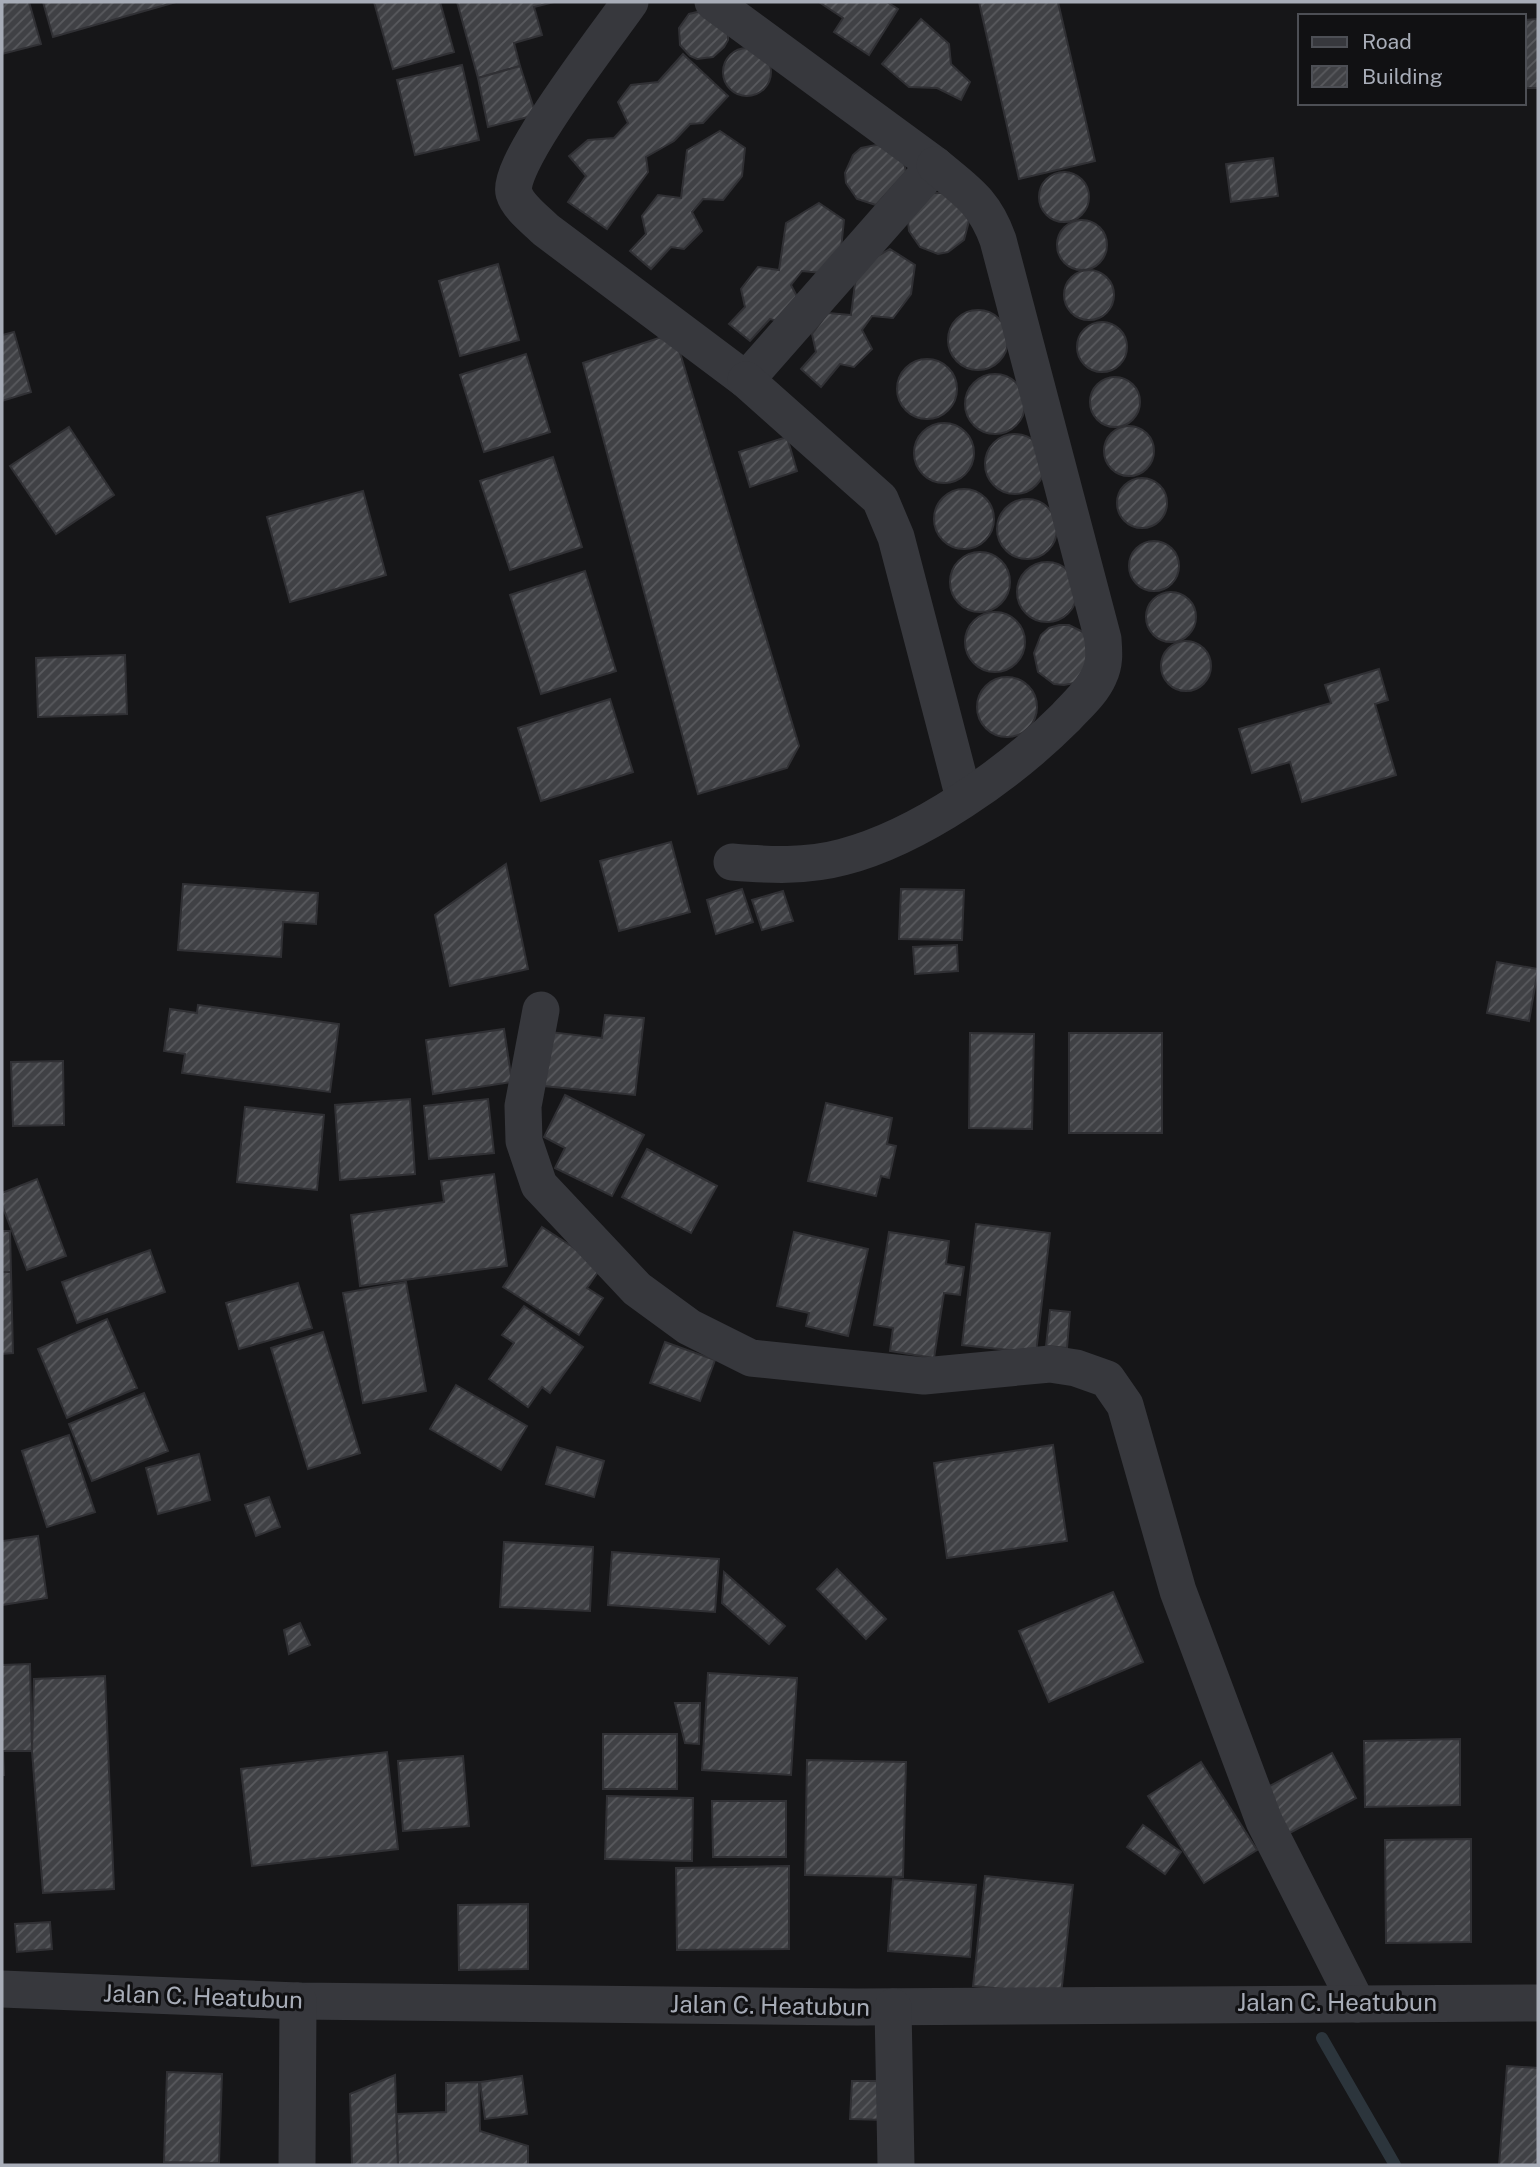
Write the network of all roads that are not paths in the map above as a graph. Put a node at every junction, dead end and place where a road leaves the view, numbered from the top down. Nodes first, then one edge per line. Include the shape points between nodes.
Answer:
1 (630, 2) edge
2 (713, 2) edge
3 (934, 165) junction
4 (746, 380) junction
5 (964, 798) junction
6 (732, 862) dead end
7 (541, 1010) dead end
8 (2, 1989) edge
9 (299, 2001) junction
10 (1538, 2003) edge
11 (1357, 2004) junction
12 (893, 2007) junction
13 (297, 2165) edge
14 (896, 2165) edge

1 - 4 street via 538,132 519,166 514,194 546,230
2 - 3 street
3 - 4 street
3 - 5 street via 976,199 998,240 1103,639 1104,658 1089,693 1016,761
4 - 5 street via 880,499 896,537
5 - 6 street via 917,827 844,857 776,865
7 - 11 street via 523,1106 524,1141 538,1185 637,1289 689,1328 751,1358 924,1376 1050,1364 1107,1379 1125,1405 1178,1591 1264,1821
8 - 9 street, Jalan C. Heatubun
9 - 12 street, Jalan C. Heatubun
9 - 13 street
10 - 11 street, Jalan C. Heatubun
11 - 12 street, Jalan C. Heatubun
12 - 14 street

